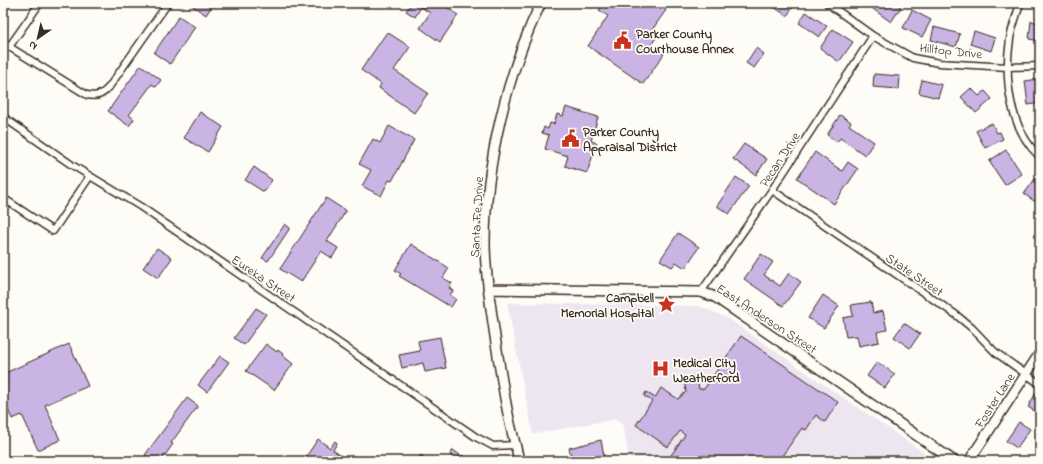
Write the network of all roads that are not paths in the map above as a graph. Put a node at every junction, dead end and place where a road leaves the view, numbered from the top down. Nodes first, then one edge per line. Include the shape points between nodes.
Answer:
1 (40, 3) edge
2 (168, 3) edge
3 (541, 3) edge
4 (827, 3) edge
5 (1020, 3) edge
6 (873, 36) junction
7 (3, 43) edge
8 (9, 47) junction
9 (1008, 66) junction
10 (1040, 66) edge
11 (3, 116) edge
12 (1040, 157) edge
13 (90, 176) junction
14 (772, 190) junction
15 (3, 198) edge
16 (488, 289) junction
17 (701, 292) junction
18 (1040, 353) edge
19 (1026, 375) junction
20 (1040, 384) edge
21 (516, 444) junction
22 (519, 461) edge
23 (954, 461) edge
24 (969, 461) edge

1 - 8 street
2 - 8 street via 109,87 100,95 87,95 47,68
3 - 16 street, Santa Fe Drive via 519,54 492,159 485,244
4 - 6 street, Hilltop Drive
5 - 9 street via 1010,38
6 - 9 street, Hilltop Drive via 913,58 939,63
6 - 14 street, Pecan Drive
7 - 8 street
9 - 10 street, Hilltop Drive
9 - 12 street via 1009,94 1018,124 1029,147
11 - 13 street, Eureka Street
13 - 15 street via 53,231
13 - 21 street, Eureka Street via 141,207 476,437 493,446
14 - 17 street, Pecan Drive
14 - 19 street, State Street via 955,314 995,352
16 - 17 street, East Anderson Street
16 - 21 street, Santa Fe Drive via 508,415
17 - 23 street, East Anderson Street via 715,297
18 - 19 street, Foster Lane
19 - 20 street, State Street
19 - 24 street, Foster Lane
21 - 22 street, Santa Fe Drive

